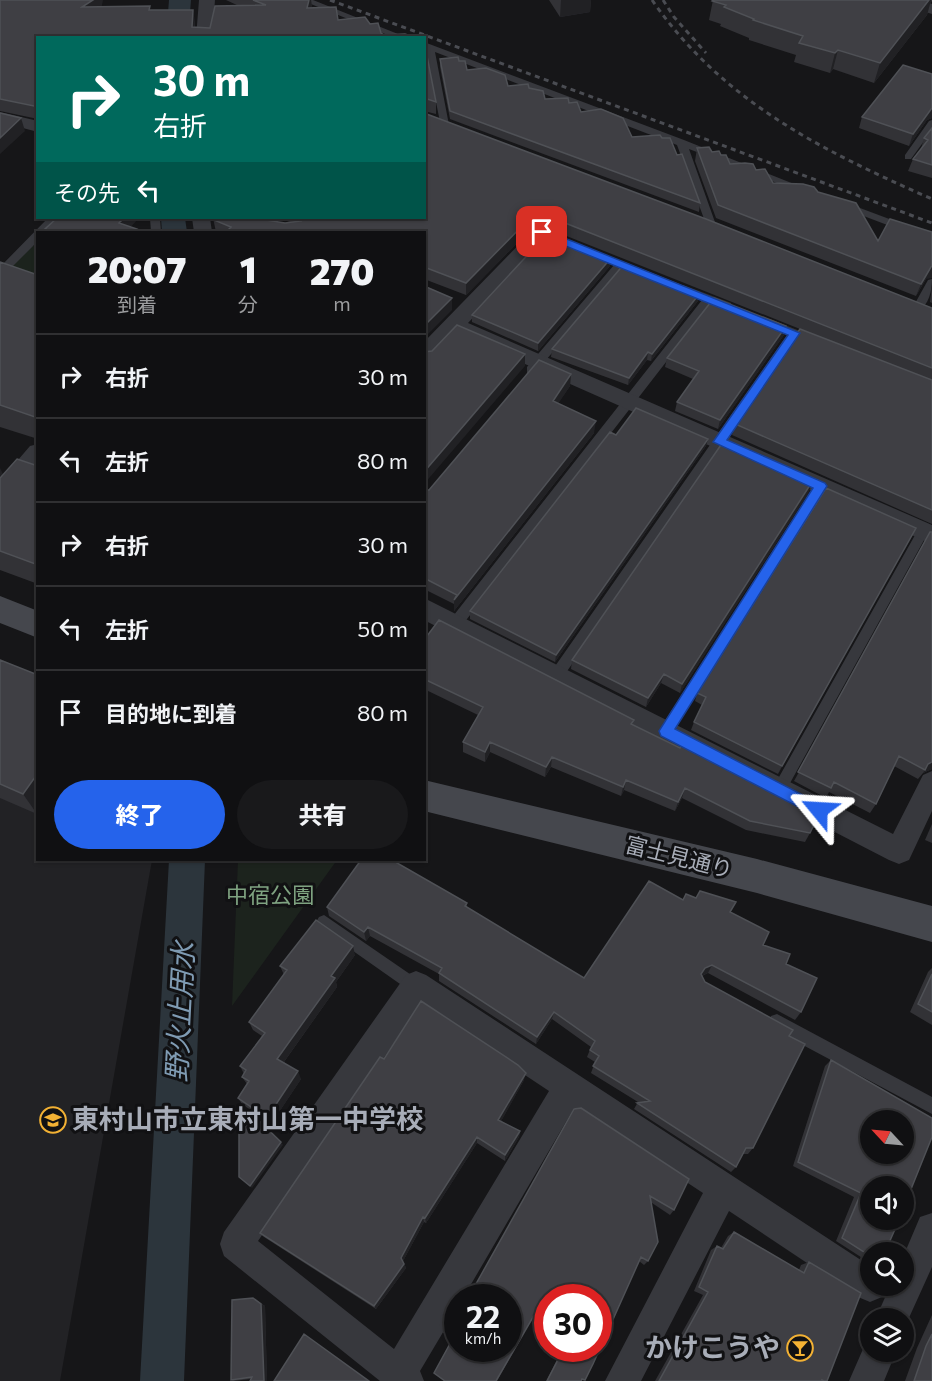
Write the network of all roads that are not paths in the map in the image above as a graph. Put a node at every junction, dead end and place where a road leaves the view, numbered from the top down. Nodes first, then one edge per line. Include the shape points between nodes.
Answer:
1 (207, 0) edge
2 (305, 0) edge
3 (903, 0) edge
4 (932, 9) edge
5 (204, 34) edge
6 (399, 36) edge
7 (427, 46) edge
8 (0, 117) edge
9 (426, 118) edge
10 (932, 123) edge
11 (444, 125) junction
12 (36, 126) edge
13 (466, 133) edge
14 (681, 142) junction
15 (908, 158) dead end
16 (812, 193) edge
17 (834, 201) edge
18 (689, 216) edge
19 (53, 219) edge
20 (711, 225) junction
21 (40, 231) edge
22 (547, 234) edge
23 (733, 234) edge
24 (36, 235) edge
25 (932, 239) edge
26 (581, 248) edge
27 (621, 264) junction
28 (654, 277) edge
29 (36, 283) edge
30 (932, 283) edge
31 (676, 286) edge
32 (709, 299) junction
33 (896, 299) edge
34 (925, 310) edge
35 (741, 312) edge
36 (762, 321) edge
37 (454, 325) junction
38 (795, 333) junction
39 (825, 345) edge
40 (426, 354) edge
41 (538, 362) junction
42 (523, 380) edge
43 (629, 402) junction
44 (719, 442) junction
45 (36, 457) edge
46 (29, 474) edge
47 (821, 486) junction
48 (0, 497) edge
49 (928, 533) edge
50 (0, 609) edge
51 (437, 618) edge
52 (36, 624) edge
53 (556, 676) junction
54 (666, 731) junction
55 (932, 783) edge
56 (779, 790) junction
57 (426, 795) edge
58 (324, 922) edge
59 (932, 924) edge
60 (415, 986) junction
61 (762, 1013) edge
62 (569, 1087) junction
63 (932, 1106) edge
64 (723, 1188) junction
65 (932, 1229) edge
66 (860, 1278) edge
67 (881, 1296) edge
68 (893, 1308) edge
69 (897, 1308) edge
70 (875, 1362) edge
71 (403, 1378) edge
72 (622, 1381) edge
73 (866, 1381) edge

1 - 5 street
2 - 6 lane
3 - 4 street
7 - 11 lane
7 - 14 lane
8 - 12 street
9 - 11 street
10 - 15 lane
11 - 13 street
14 - 16 lane
14 - 20 lane
17 - 25 lane
18 - 20 street
19 - 21 lane
20 - 23 street
22 - 37 street via 461,304
24 - 29 lane via 1,272
26 - 27 lane
27 - 28 lane
27 - 41 lane
30 - 34 lane
31 - 32 lane
32 - 35 lane
32 - 43 lane
33 - 34 street
36 - 38 lane
37 - 40 street
37 - 41 street
38 - 39 lane
38 - 44 lane
41 - 42 lane
41 - 43 street
43 - 44 street
43 - 51 lane
44 - 47 street
44 - 53 lane
45 - 46 street
46 - 48 street
47 - 49 street
47 - 54 lane
49 - 56 lane
50 - 52 street
51 - 53 street
53 - 54 street
54 - 56 street
55 - 56 street via 899,851
57 - 59 street, 富士見通り via 757,876
58 - 60 lane
60 - 62 street
60 - 71 street via 236,1244
61 - 63 lane
62 - 64 street
62 - 71 street
64 - 66 street
64 - 72 street
65 - 69 street
67 - 68 street
70 - 73 street

